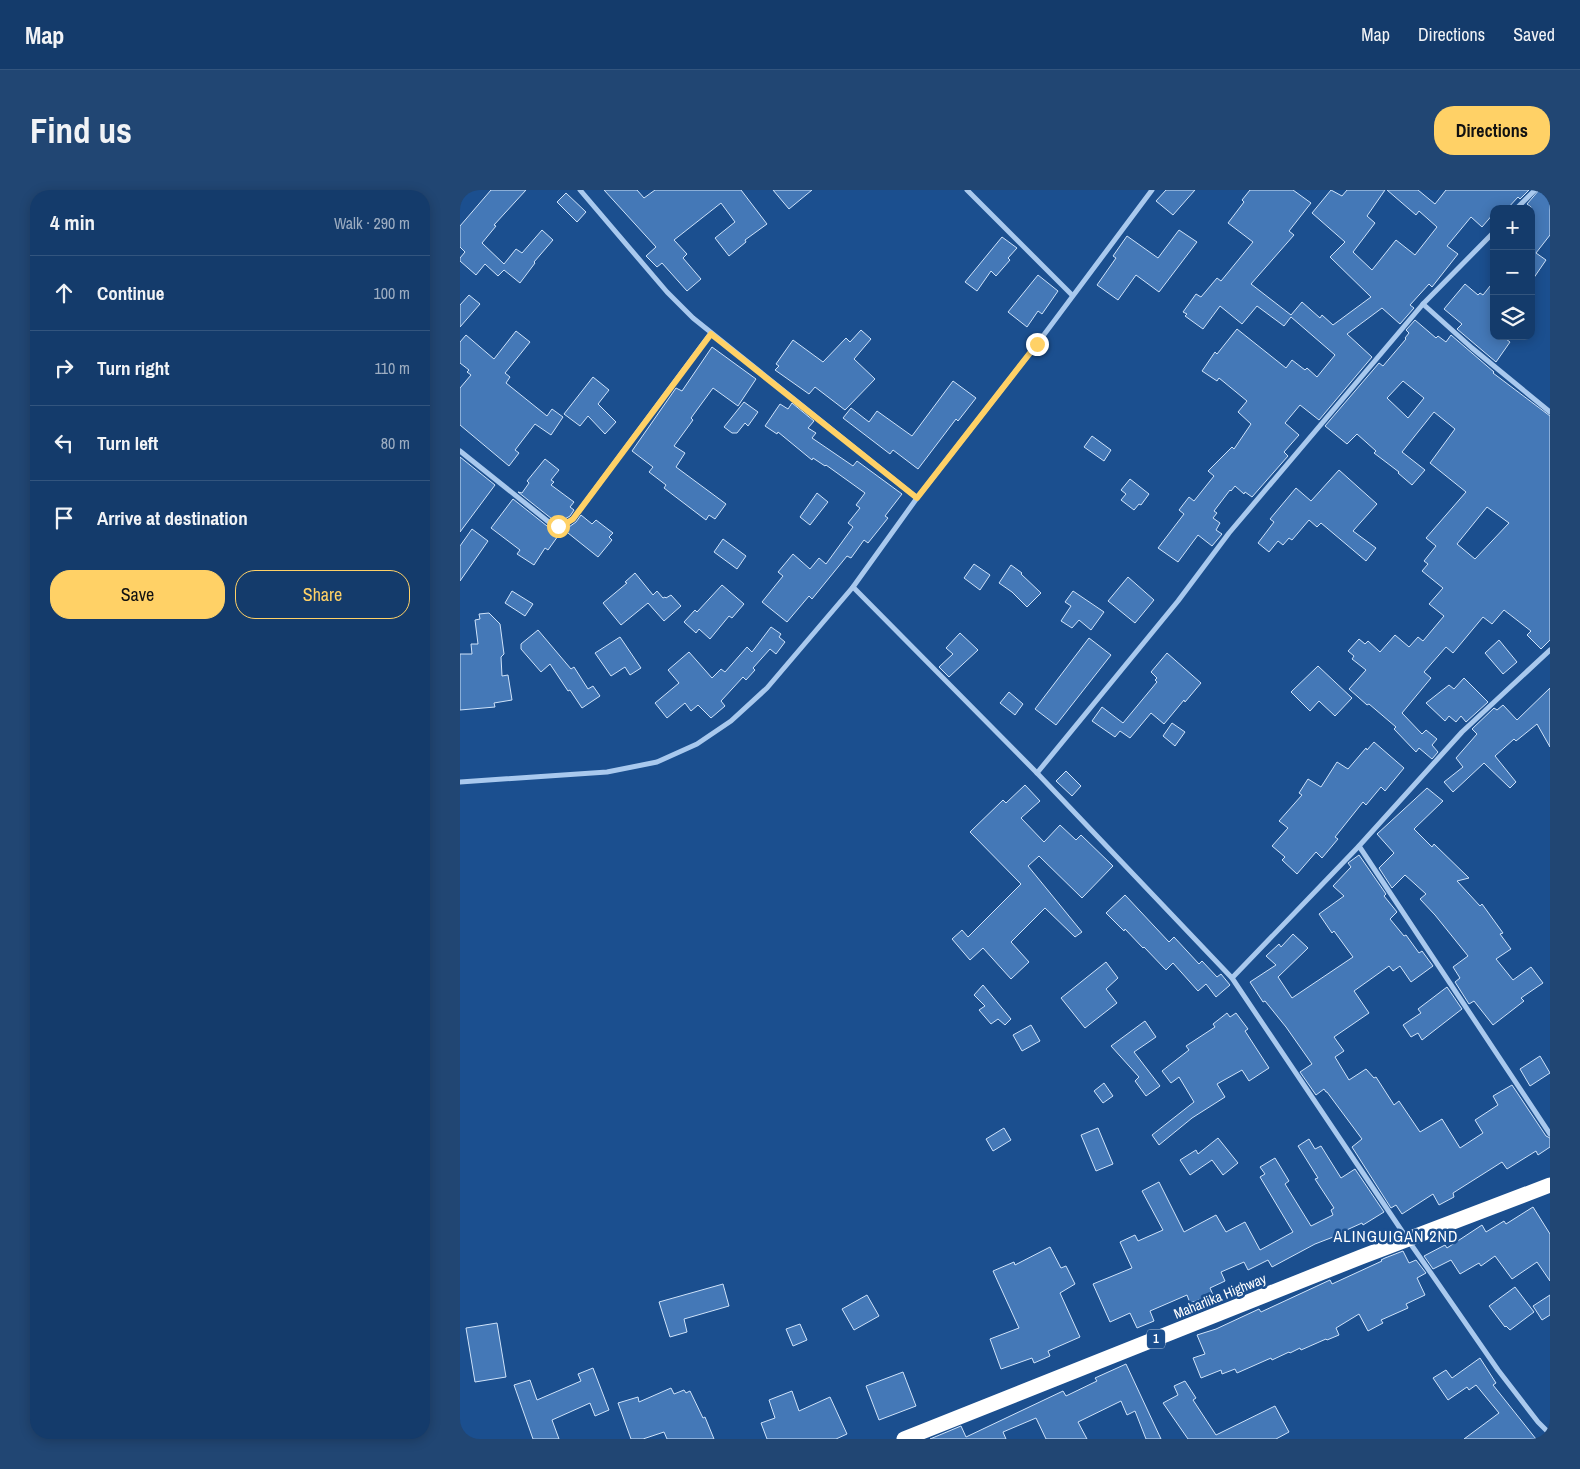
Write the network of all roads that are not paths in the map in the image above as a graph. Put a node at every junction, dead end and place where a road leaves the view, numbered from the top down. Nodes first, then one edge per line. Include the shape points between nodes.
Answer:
1 (580, 190) edge
2 (967, 190) edge
3 (1152, 190) edge
4 (1535, 190) edge
5 (1520, 205) edge
6 (1490, 236) edge
7 (1072, 295) junction
8 (1423, 304) junction
9 (711, 334) junction
10 (1550, 412) edge
11 (460, 451) edge
12 (917, 498) junction
13 (853, 588) junction
14 (1550, 650) edge
15 (1037, 773) junction
16 (460, 782) edge
17 (1359, 846) junction
18 (1232, 978) junction
19 (1550, 1134) edge
20 (1550, 1186) edge
21 (1408, 1240) junction
22 (1550, 1434) edge
23 (904, 1439) edge

1 - 9 street via 667,292
2 - 7 street
3 - 7 street
4 - 5 street
6 - 8 street
7 - 12 street
8 - 10 street
8 - 15 street via 1229,533 1178,601
9 - 11 street via 573,519 565,524 550,523
9 - 12 street
12 - 13 street
13 - 15 street
13 - 16 street via 767,688 731,721 697,744 657,762 607,772
14 - 17 street via 1462,732
15 - 18 street
17 - 18 street
17 - 19 street
18 - 21 street
20 - 21 highway, Maharlika Highway / 1
21 - 22 street via 1498,1370
21 - 23 highway, Maharlika Highway / 1

